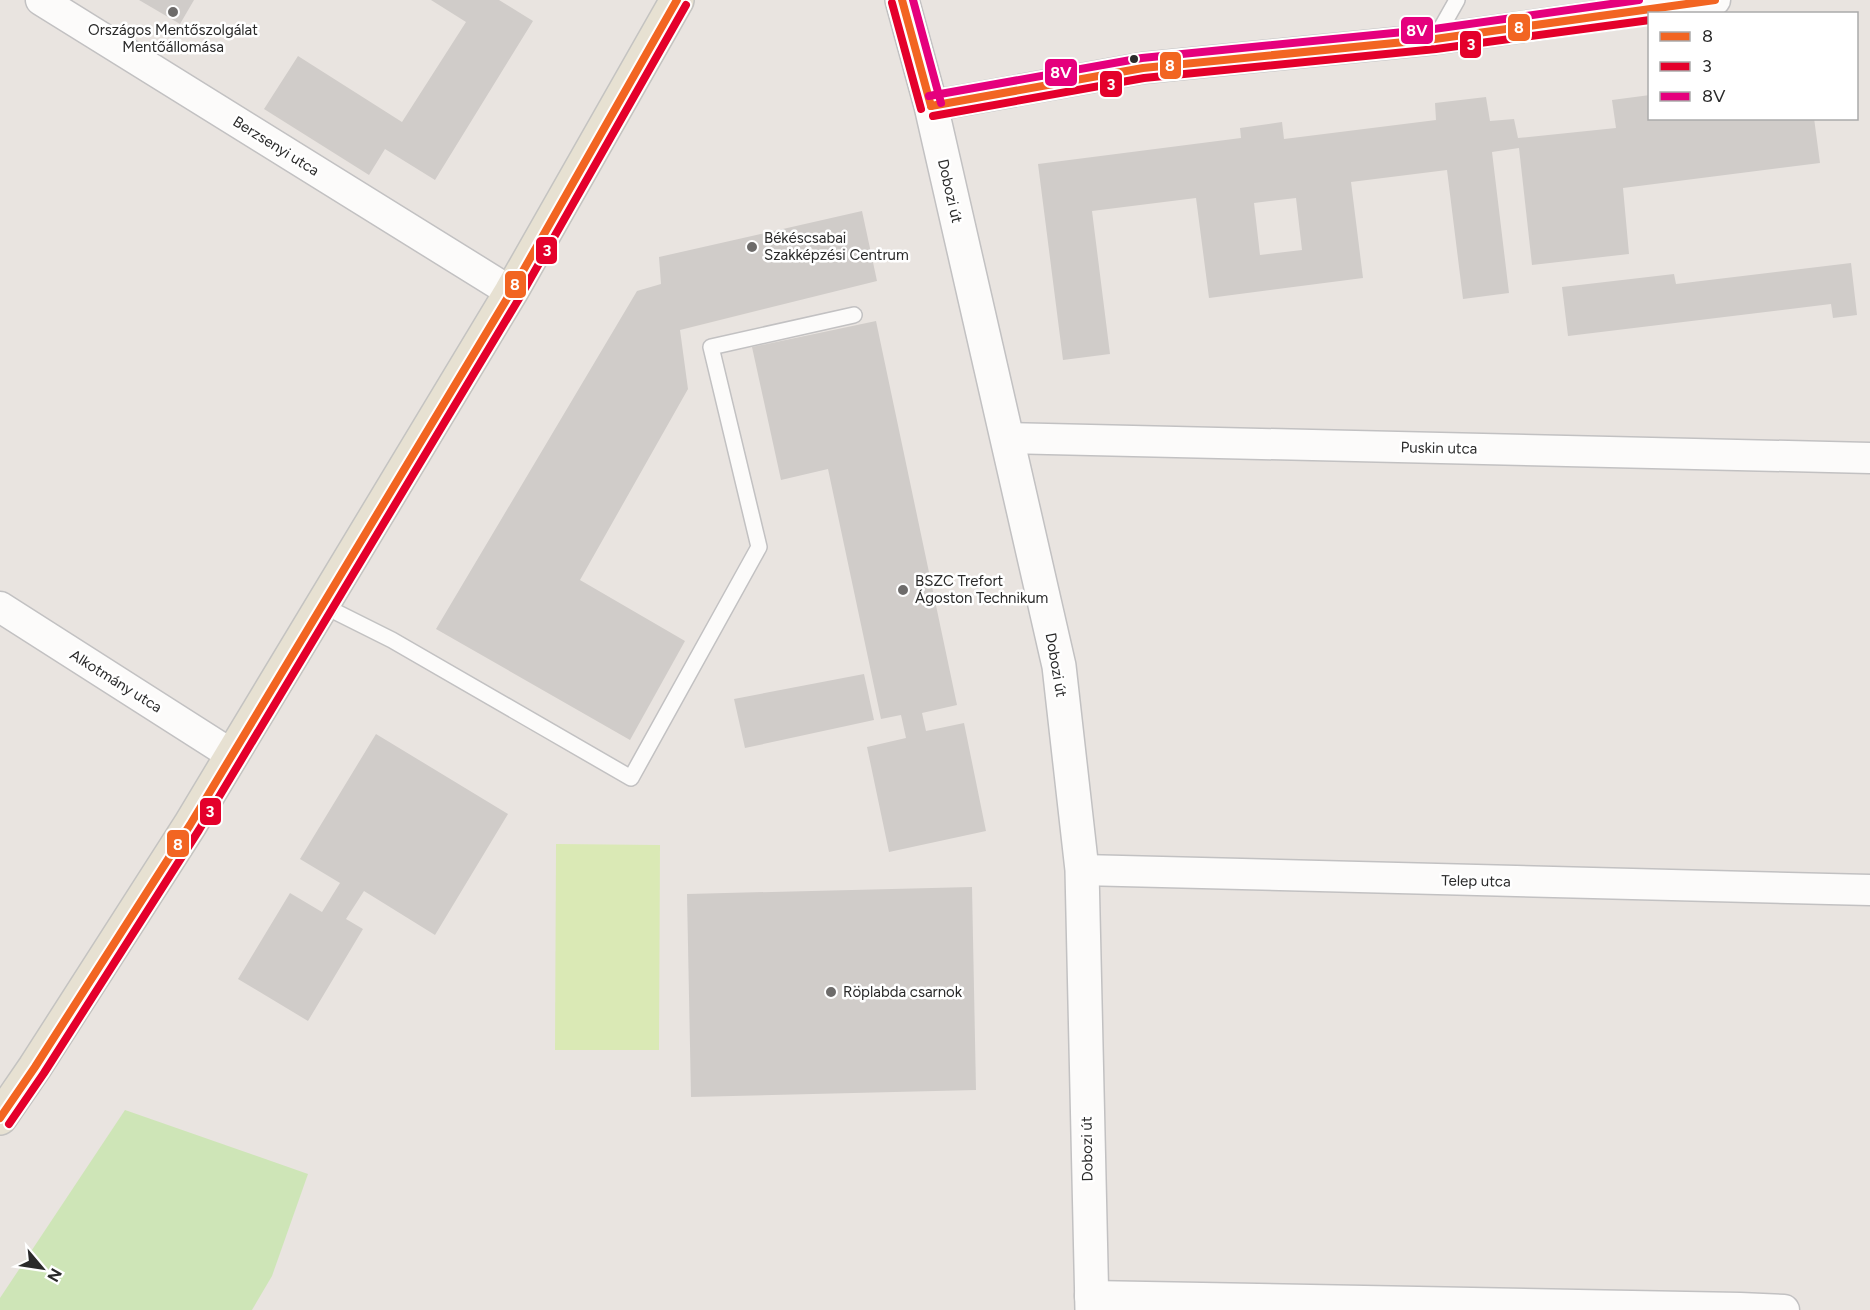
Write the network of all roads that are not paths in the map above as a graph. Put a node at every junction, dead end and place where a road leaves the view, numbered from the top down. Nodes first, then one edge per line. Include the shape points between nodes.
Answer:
1 (41, 0) edge
2 (677, 0) edge
3 (902, 0) edge
4 (1457, 0) edge
5 (1715, 0) edge
6 (1610, 8) edge
7 (1435, 39) junction
8 (930, 106) junction
9 (510, 292) junction
10 (854, 315) dead end
11 (1007, 438) junction
12 (1870, 458) edge
13 (322, 605) junction
14 (0, 608) edge
15 (232, 755) junction
16 (1082, 870) junction
17 (1870, 890) edge
18 (0, 1118) edge
19 (1091, 1303) edge
20 (1784, 1310) edge

1 - 9 street, Berzsenyi utca
2 - 9 main road
3 - 8 main road, Dobozi út
4 - 7 lane
5 - 6 street
6 - 7 street
7 - 8 street via 1143,68
8 - 11 main road, Dobozi út
9 - 13 main road
10 - 13 lane via 711,347 759,547 631,778 392,640
11 - 12 street, Puskin utca
11 - 16 main road, Dobozi út via 1059,666
13 - 15 main road
14 - 15 street, Alkotmány utca
15 - 18 main road
16 - 17 street, Telep utca
16 - 19 main road, Dobozi út
19 - 20 street

